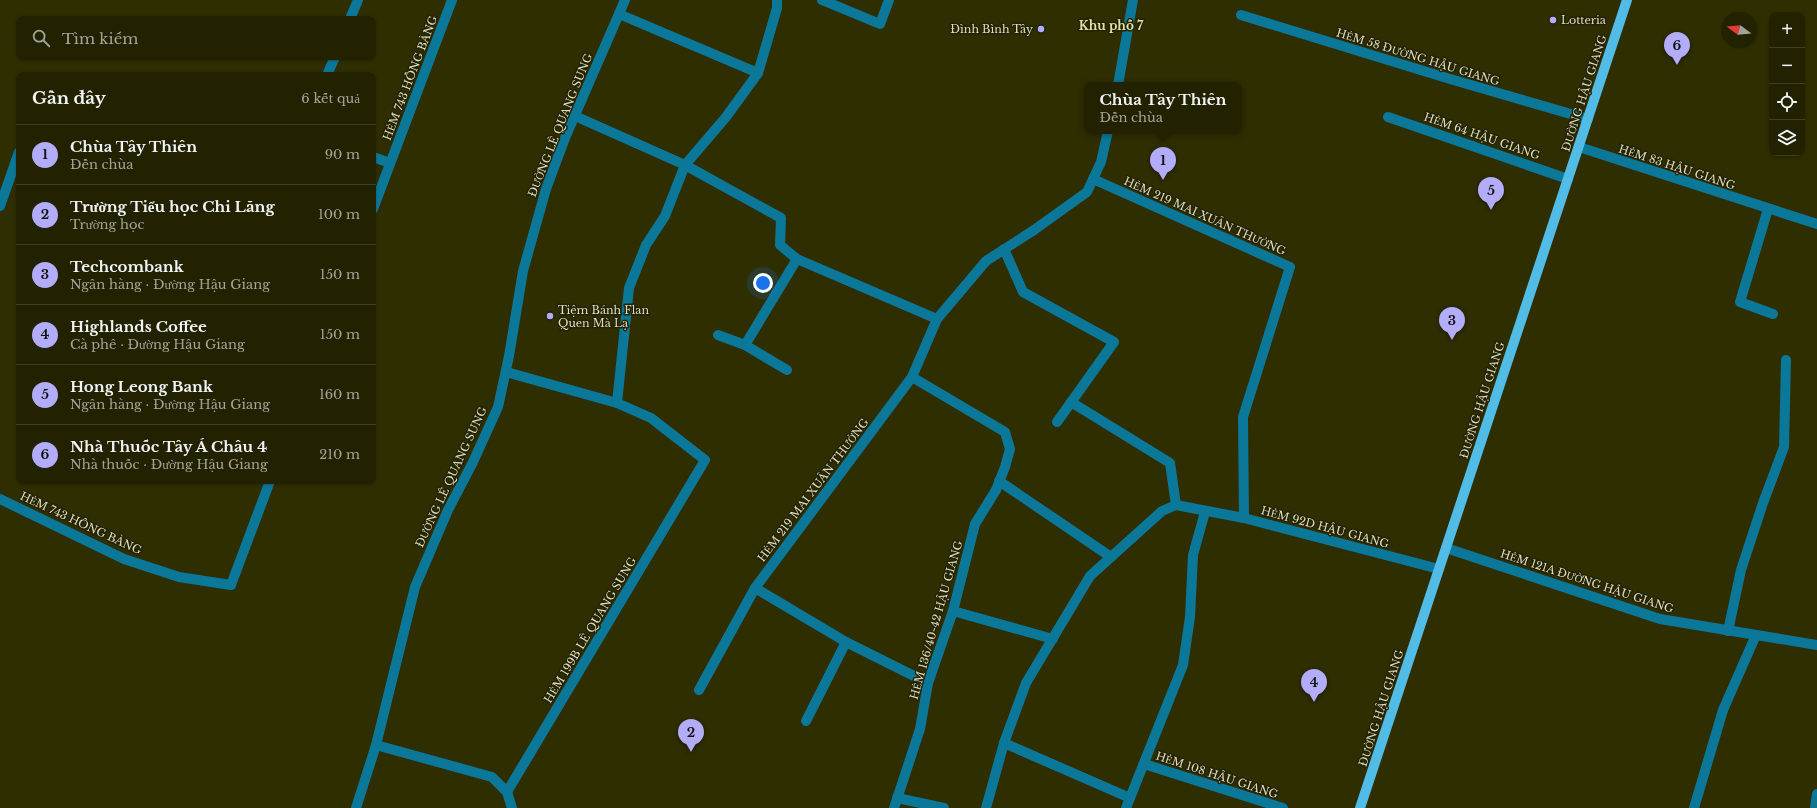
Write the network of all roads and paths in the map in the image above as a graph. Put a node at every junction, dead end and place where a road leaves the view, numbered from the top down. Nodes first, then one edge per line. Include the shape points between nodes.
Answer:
1 (358, 0) edge
2 (452, 0) edge
3 (625, 0) edge
4 (778, 0) edge
5 (822, 0) edge
6 (889, 0) edge
7 (1133, 0) edge
8 (1627, 0) edge
9 (619, 14) junction
10 (351, 16) edge
11 (1241, 16) dead end
12 (334, 60) edge
13 (328, 72) edge
14 (758, 73) junction
15 (1119, 82) edge
16 (575, 116) junction
17 (1388, 117) dead end
18 (1588, 120) junction
19 (1107, 134) edge
20 (1579, 147) junction
21 (376, 157) edge
22 (16, 161) edge
23 (390, 163) junction
24 (685, 165) junction
25 (1093, 179) junction
26 (1568, 179) junction
27 (376, 201) edge
28 (0, 206) edge
29 (1768, 209) junction
30 (1817, 224) edge
31 (1004, 249) junction
32 (797, 259) junction
33 (1773, 314) dead end
34 (937, 318) junction
35 (718, 335) dead end
36 (745, 345) junction
37 (1786, 360) dead end
38 (787, 370) dead end
39 (506, 372) junction
40 (912, 377) junction
41 (1071, 402) junction
42 (617, 403) junction
43 (1057, 422) dead end
44 (999, 481) junction
45 (269, 484) edge
46 (0, 499) edge
47 (1176, 505) junction
48 (1205, 512) junction
49 (1244, 518) junction
50 (1446, 548) junction
51 (1111, 557) junction
52 (1439, 569) junction
53 (755, 588) junction
54 (953, 611) junction
55 (1728, 631) junction
56 (1756, 635) junction
57 (1053, 638) junction
58 (846, 642) junction
59 (1817, 645) edge
60 (928, 684) junction
61 (699, 690) dead end
62 (806, 721) dead end
63 (1004, 743) junction
64 (376, 745) junction
65 (1144, 764) junction
66 (507, 792) junction
67 (1817, 794) edge
68 (897, 798) junction
69 (1130, 798) junction
70 (356, 808) edge
71 (512, 808) edge
72 (894, 808) edge
73 (944, 808) edge
74 (986, 808) edge
75 (1126, 808) edge
76 (1283, 808) edge
77 (1360, 808) edge
78 (1694, 808) edge
79 (1815, 808) edge

1 - 10 street
2 - 23 street, HẺM 743 HỒNG BÀNG
3 - 9 street, ĐƯỜNG LÊ QUANG SUNG
4 - 14 street
5 - 6 street via 880,24
7 - 15 street
8 - 18 main road, ĐƯỜNG HẬU GIANG
9 - 14 street
9 - 16 street, ĐƯỜNG LÊ QUANG SUNG
11 - 18 street, HẺM 58 ĐƯỜNG HẬU GIANG
12 - 13 street
14 - 24 street via 726,117
16 - 24 street
16 - 39 street, ĐƯỜNG LÊ QUANG SUNG via 546,189 531,241
17 - 26 street, HẺM 64 HẬU GIANG
18 - 20 main road, ĐƯỜNG HẬU GIANG
19 - 25 street, HẺM 219 MAI XUÂN THƯỞNG via 1101,162
20 - 26 main road, ĐƯỜNG HẬU GIANG
20 - 29 street, HẺM 83 HẬU GIANG
21 - 23 street
22 - 28 street
23 - 27 street, HẺM 743 HỒNG BÀNG
24 - 32 street via 781,218 780,245
24 - 42 street via 665,216 646,245 629,288
25 - 31 street, HẺM 219 MAI XUÂN THƯỞNG via 1087,192
25 - 49 street, HẺM 219 MAI XUÂN THƯỞNG via 1290,266 1243,417
26 - 50 main road, ĐƯỜNG HẬU GIANG
29 - 30 street, HẺM 83 HẬU GIANG
29 - 33 street via 1740,302
31 - 34 street, HẺM 219 MAI XUÂN THƯỞNG via 986,261
31 - 41 street via 1023,292 1114,342
32 - 34 street
32 - 36 street
34 - 40 street, HẺM 219 MAI XUÂN THƯỞNG
35 - 36 street
36 - 38 street
37 - 55 street via 1784,447 1741,570
39 - 42 street
39 - 64 street, ĐƯỜNG LÊ QUANG SUNG via 498,407 448,510 415,587
40 - 44 street, HẺM 136/40-42 HẬU GIANG via 1005,432 1010,449
40 - 53 street, HẺM 219 MAI XUÂN THƯỞNG
41 - 43 street
41 - 47 street via 1170,463
42 - 66 street, HẺM 199B LÊ QUANG SUNG via 651,418 705,460
44 - 51 street
44 - 54 street, HẺM 136/40-42 HẬU GIANG via 975,524
45 - 46 street, HẺM 743 HỒNG BÀNG via 231,586 179,577 124,559
47 - 48 street, HẺM 92D HẬU GIANG
47 - 51 street via 1162,511
48 - 49 street, HẺM 92D HẬU GIANG
48 - 65 street, HẺM 108 HẬU GIANG via 1193,555 1190,617 1183,665
49 - 52 street, HẺM 92D HẬU GIANG
50 - 52 main road, ĐƯỜNG HẬU GIANG
50 - 55 street, HẺM 121A ĐƯỜNG HẬU GIANG via 1660,619
51 - 57 street via 1090,576
52 - 77 main road, ĐƯỜNG HẬU GIANG
53 - 58 street
53 - 61 street, HẺM 219 MAI XUÂN THƯỞNG
54 - 57 street
54 - 60 street, HẺM 136/40-42 HẬU GIANG
55 - 56 street, HẺM 121A ĐƯỜNG HẬU GIANG
56 - 59 street, HẺM 121A ĐƯỜNG HẬU GIANG
56 - 78 street via 1723,710
57 - 63 street via 1026,683
58 - 60 street
58 - 62 street
60 - 68 street, HẺM 136/40-42 HẬU GIANG via 920,729
63 - 69 street
63 - 74 street
64 - 66 street via 492,777
64 - 70 street, ĐƯỜNG LÊ QUANG SUNG
65 - 69 street, HẺM 108 HẬU GIANG
65 - 76 street, HẺM 108 HẬU GIANG
66 - 71 street
67 - 79 street
68 - 72 street, HẺM 136/40-42 HẬU GIANG
68 - 73 street
69 - 75 street, HẺM 108 HẬU GIANG

